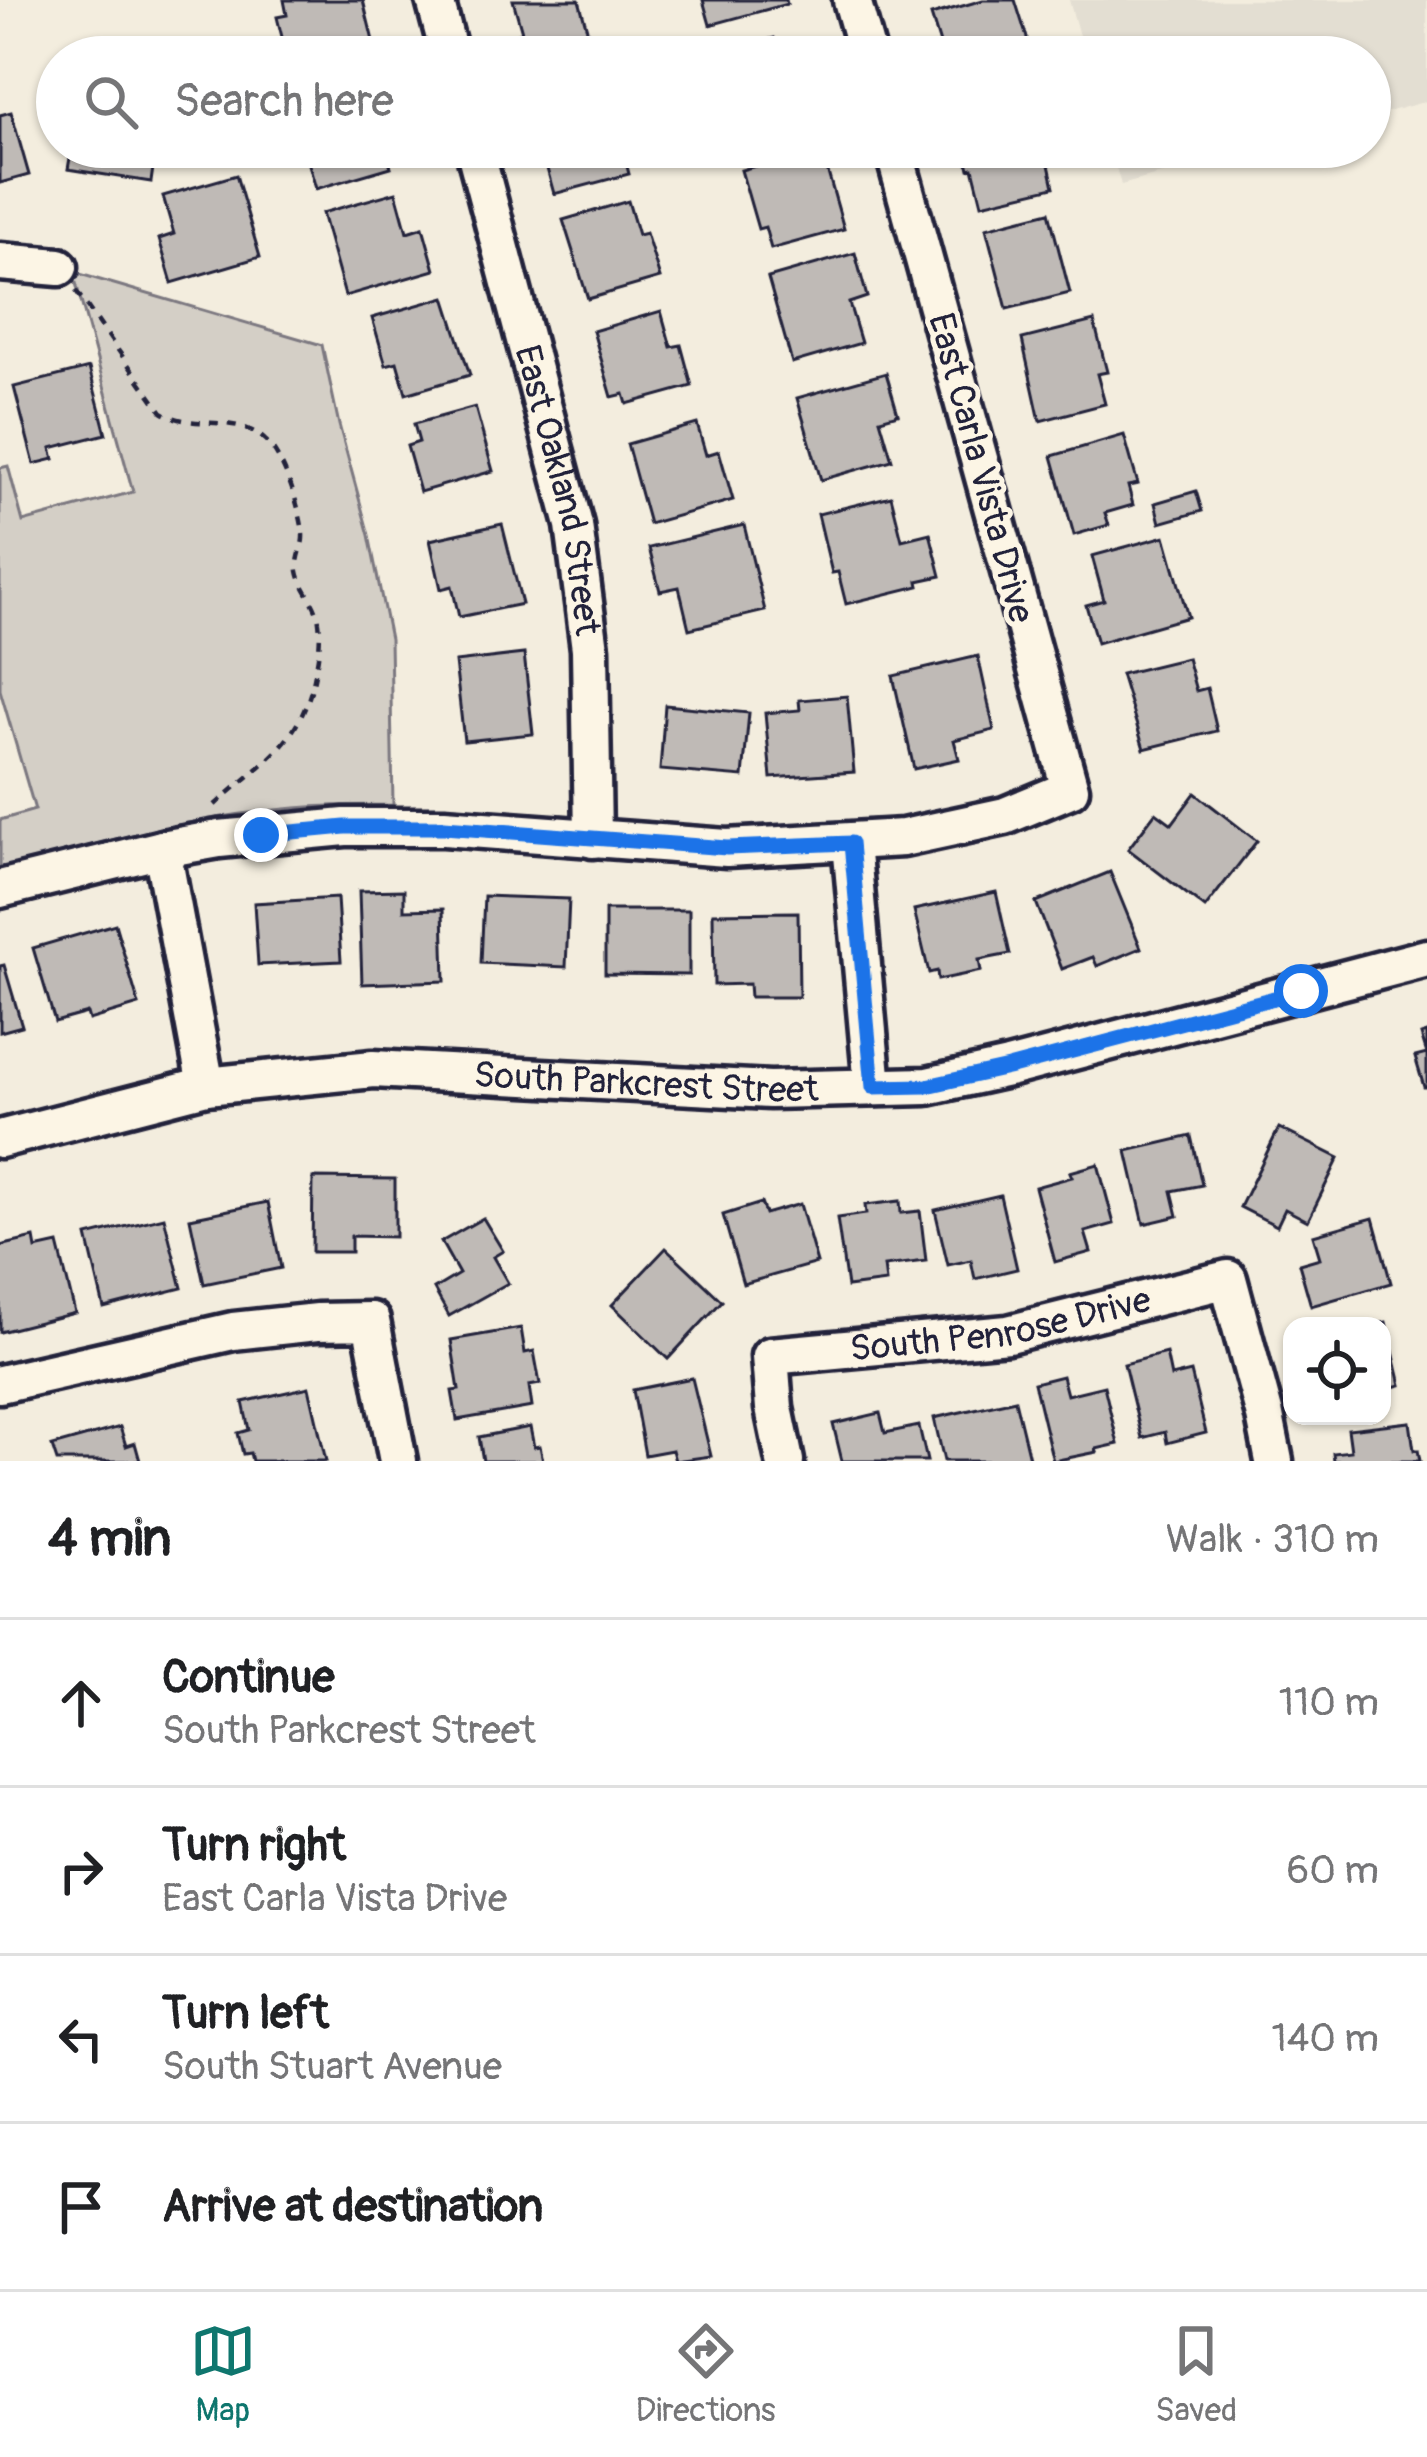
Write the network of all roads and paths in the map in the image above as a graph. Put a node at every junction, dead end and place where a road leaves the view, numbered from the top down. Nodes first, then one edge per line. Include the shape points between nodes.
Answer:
1 (435, 0) edge
2 (852, 0) edge
3 (444, 36) edge
4 (862, 36) edge
5 (480, 168) edge
6 (899, 168) edge
7 (0, 262) edge
8 (59, 266) dead end
9 (98, 321) dead end
10 (216, 819) dead end
11 (593, 839) junction
12 (851, 843) junction
13 (162, 849) junction
14 (0, 889) edge
15 (1427, 958) edge
16 (206, 1086) junction
17 (873, 1087) junction
18 (0, 1139) edge
19 (0, 1384) edge
20 (398, 1461) edge
21 (785, 1461) edge
22 (1274, 1461) edge

1 - 3 street
2 - 4 street
5 - 11 street, East Oakland Street via 574,525 590,649
6 - 12 street, East Carla Vista Drive via 1070,789 1005,815
7 - 8 street
9 - 10 path via 162,412 182,422 232,424 265,439 303,527 298,572 320,631 308,701 285,743 215,804
11 - 12 street via 727,848
11 - 13 street via 345,827
12 - 17 street
13 - 14 street
13 - 16 street
15 - 17 street, South Parkcrest Street via 1008,1068 927,1086
16 - 17 street, South Parkcrest Street via 374,1069 770,1090
16 - 18 street, South Parkcrest Street
19 - 20 street via 233,1331 371,1321
21 - 22 street, South Penrose Drive via 770,1356 1008,1334 1228,1279

